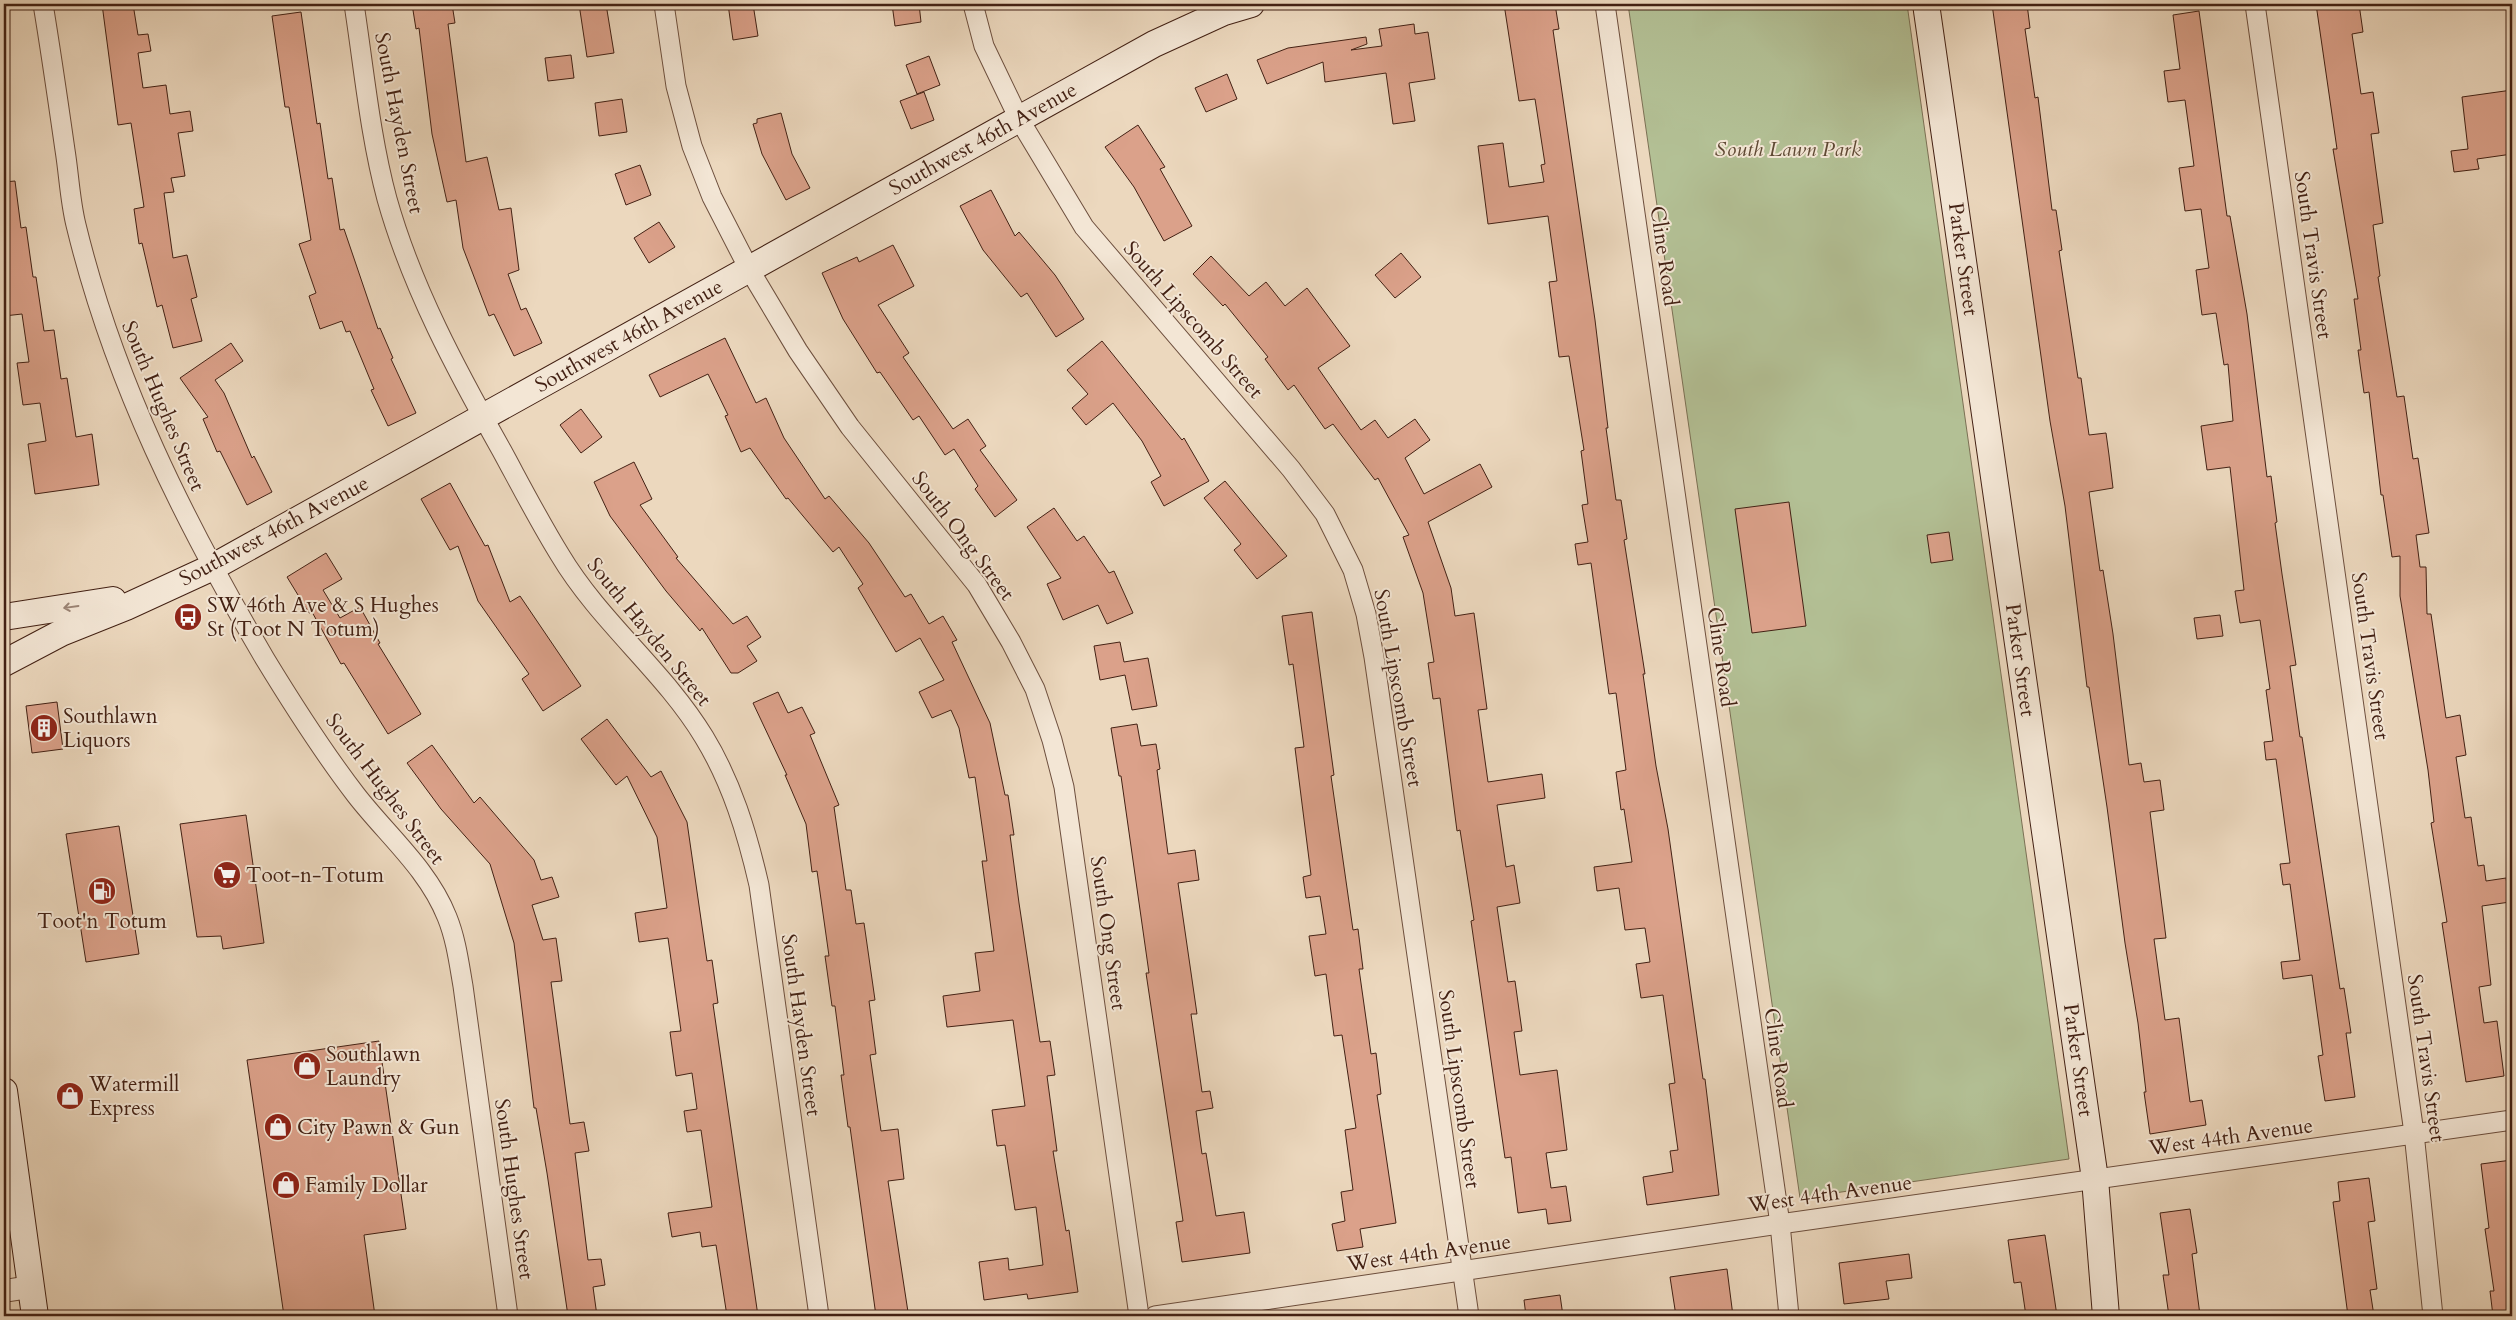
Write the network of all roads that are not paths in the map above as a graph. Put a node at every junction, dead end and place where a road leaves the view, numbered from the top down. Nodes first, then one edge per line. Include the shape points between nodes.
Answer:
1 (44, 4) edge
2 (354, 4) edge
3 (664, 4) edge
4 (973, 4) edge
5 (1251, 4) edge
6 (1605, 4) edge
7 (1926, 4) edge
8 (2255, 4) edge
9 (1019, 119) junction
10 (749, 269) junction
11 (483, 417) junction
12 (213, 567) junction
13 (186, 580) junction
14 (4, 617) edge
15 (4, 663) edge
16 (4, 1091) edge
17 (2512, 1120) edge
18 (2414, 1133) junction
19 (2095, 1179) junction
20 (1780, 1224) junction
21 (1462, 1271) junction
22 (30, 1287) junction
23 (4, 1291) edge
24 (34, 1316) edge
25 (508, 1316) edge
26 (818, 1316) edge
27 (1139, 1316) edge
28 (1155, 1316) edge
29 (1469, 1316) edge
30 (1789, 1316) edge
31 (2106, 1316) edge
32 (2432, 1316) edge

1 - 12 street, South Hughes Street via 76,223 102,317 129,394 158,461
2 - 11 street, South Hayden Street via 387,198 406,258 427,308
3 - 10 street, South Ong Street via 676,86 692,146 712,197
4 - 9 street, South Lipscomb Street via 984,46
5 - 9 main road, Southwest 46th Avenue via 1169,36
6 - 20 street, Cline Road
7 - 19 main road, Parker Street
8 - 18 street, South Travis Street
9 - 10 main road, Southwest 46th Avenue
9 - 21 street, South Lipscomb Street via 1084,227 1291,469 1325,514 1353,570 1374,657
10 - 11 main road, Southwest 46th Avenue
10 - 27 street, South Ong Street via 798,352 850,428 977,585 1012,642 1035,689 1064,787
11 - 12 main road, Southwest 46th Avenue
11 - 26 street, South Hayden Street via 560,556 612,626 684,709 708,745 735,800 758,885
12 - 13 main road, Southwest 46th Avenue
12 - 25 street, South Hughes Street via 304,720 357,796 428,883 447,917 460,968
13 -> 14 main road via 97,604
13 - 15 main road, Southwest 46th Avenue via 62,633
16 - 22 main road
17 - 18 street, West 44th Avenue
18 - 19 street, West 44th Avenue
18 - 32 street, South Travis Street
19 - 20 street, West 44th Avenue
19 - 31 main road, Parker Street
20 - 21 street, West 44th Avenue
20 - 30 street, Cline Road
21 - 28 street, West 44th Avenue
21 - 29 street, South Lipscomb Street
22 - 23 street
22 - 24 main road

